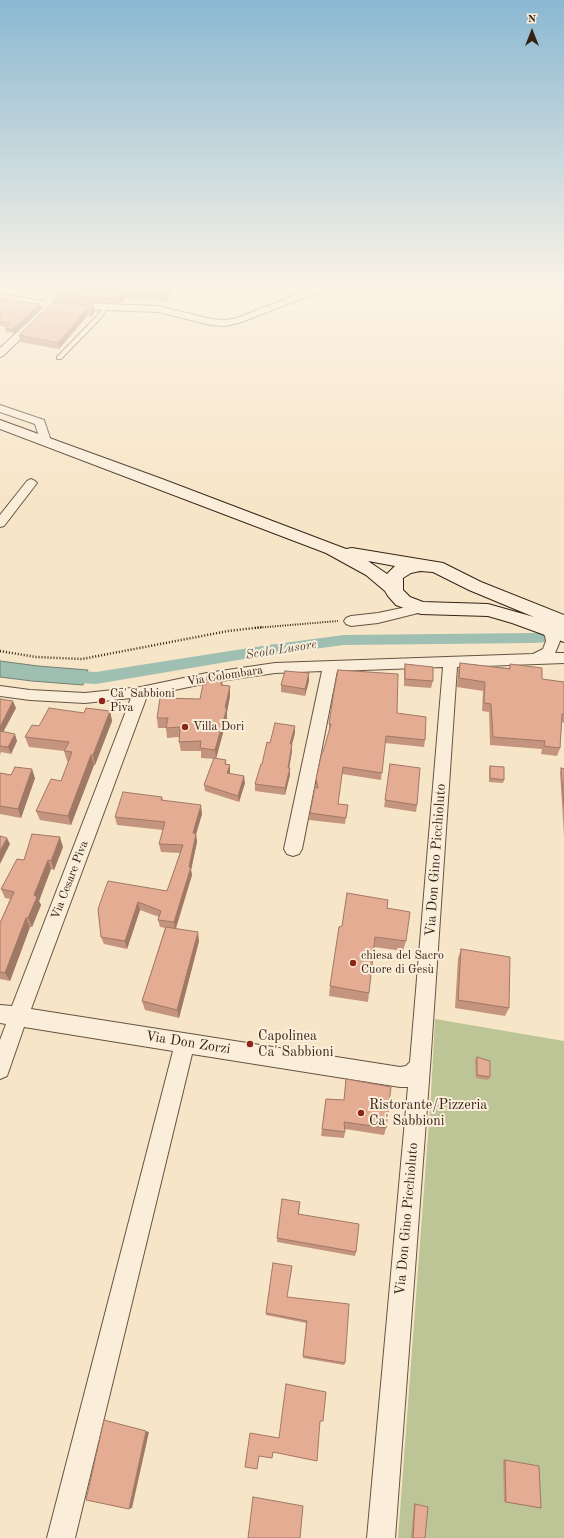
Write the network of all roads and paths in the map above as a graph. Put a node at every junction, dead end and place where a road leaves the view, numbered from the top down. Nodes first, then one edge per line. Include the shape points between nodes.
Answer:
1 (0, 408) edge
2 (36, 420) junction
3 (0, 424) edge
4 (17, 430) junction
5 (45, 441) junction
6 (31, 483) dead end
7 (0, 523) edge
8 (332, 549) junction
9 (420, 565) junction
10 (393, 590) junction
11 (421, 608) junction
12 (392, 614) junction
13 (351, 620) joint
14 (555, 628) edge
15 (0, 651) edge
16 (537, 658) junction
17 (564, 658) edge
18 (448, 661) junction
19 (331, 665) junction
20 (0, 692) edge
21 (141, 692) junction
22 (293, 849) dead end
23 (9, 1016) edge
24 (185, 1043) junction
25 (420, 1067) junction
26 (0, 1069) edge
27 (61, 1538) edge
28 (381, 1538) edge

1 - 2 street
2 - 4 street via 33,425
2 - 5 street via 41,424
3 - 4 main road
4 - 5 main road
5 - 8 main road
6 - 7 street
8 - 9 main road
8 - 10 main road via 372,571
9 - 10 main road via 405,568 396,575
9 - 14 main road via 437,567
10 - 11 main road via 404,601
10 - 12 street
11 - 12 street
11 - 14 main road via 488,610
12 - 13 street via 370,620
13 - 15 path via 228,631 82,659 36,657
14 - 16 street via 548,652
16 - 17 street, Via Colombara
16 - 18 street, Via Colombara
18 - 19 street, Via Colombara
18 - 25 street, Via Don Gino Picchioluto via 450,668
19 - 21 street, Via Colombara via 275,668 207,678
19 - 22 street
20 - 21 street, Via Colombara via 85,698
21 - 23 street, Via Cesare Piva
23 - 24 street, Via Don Zorzi
23 - 26 street, Via Cesare Piva
24 - 25 street, Via Don Zorzi via 400,1077 411,1076
24 - 27 street
25 - 28 street, Via Don Gino Picchioluto

